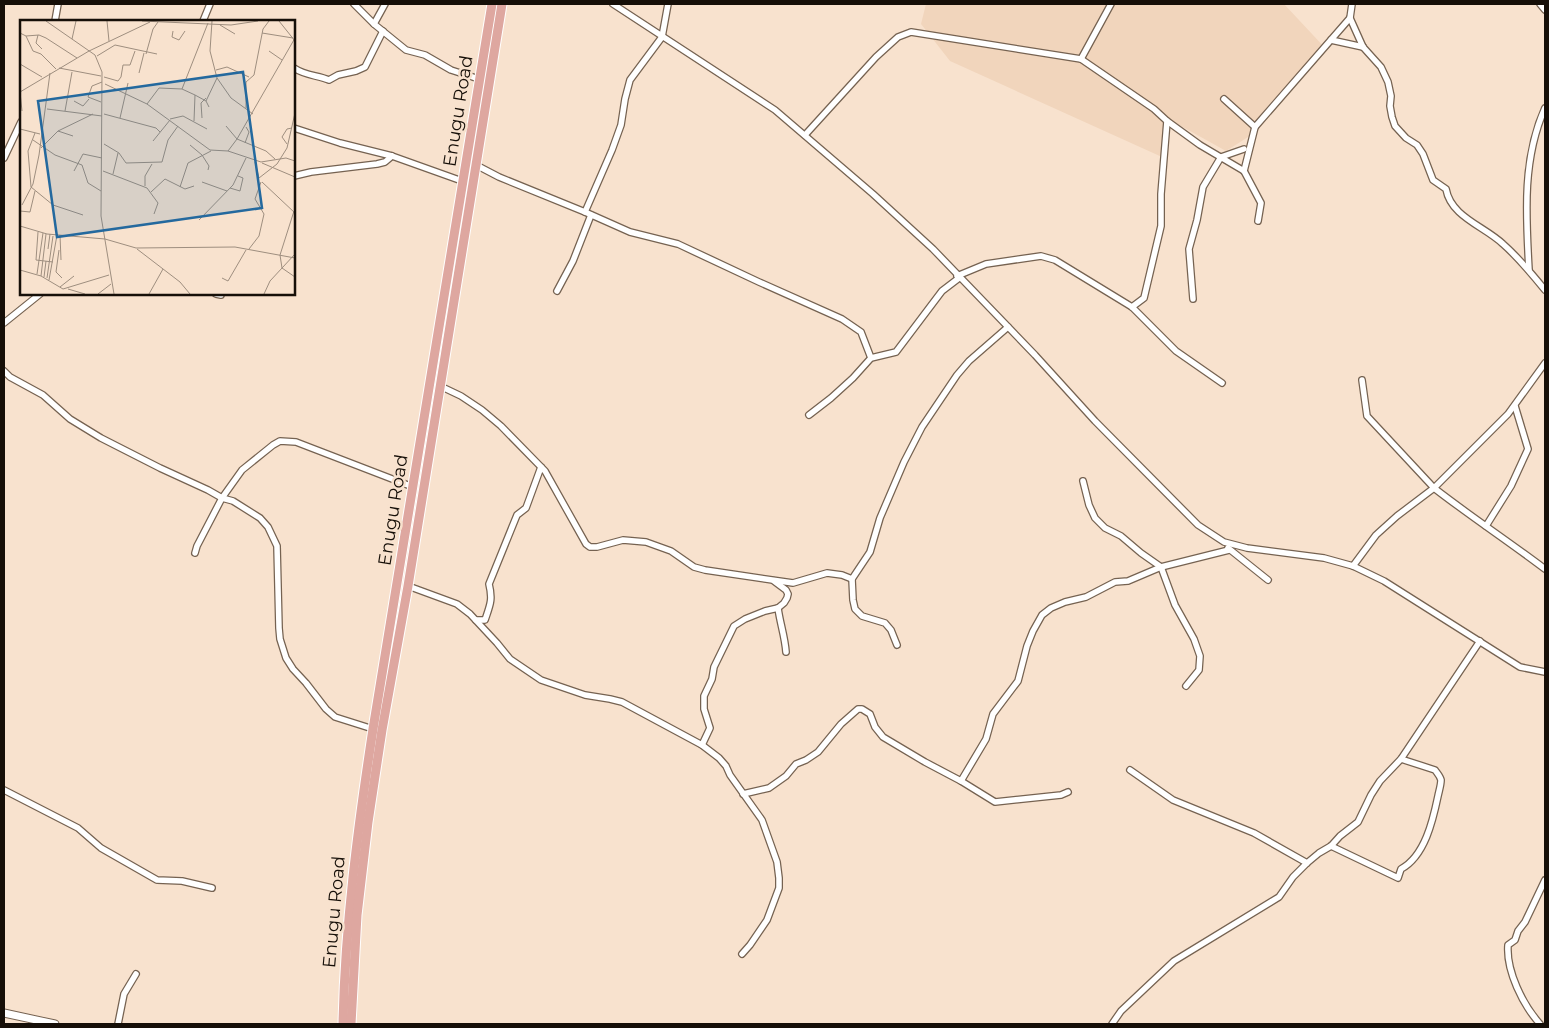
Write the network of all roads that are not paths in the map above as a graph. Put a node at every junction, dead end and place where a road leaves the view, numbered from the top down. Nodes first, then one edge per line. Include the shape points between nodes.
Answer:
1 (58, 4) edge
2 (210, 4) edge
3 (354, 4) edge
4 (385, 4) edge
5 (492, 4) edge
6 (502, 4) edge
7 (613, 4) edge
8 (668, 4) edge
9 (1110, 4) edge
10 (1352, 4) edge
11 (1540, 4) edge
12 (1545, 10) edge
13 (1350, 18) junction
14 (55, 20) edge
15 (203, 20) edge
16 (374, 24) junction
17 (383, 31) junction
18 (662, 37) junction
19 (1331, 40) junction
20 (1363, 46) junction
21 (1081, 59) junction
22 (295, 69) edge
23 (479, 79) junction
24 (1224, 99) dead end
25 (1545, 108) edge
26 (1166, 121) junction
27 (20, 124) edge
28 (1255, 127) junction
29 (295, 128) edge
30 (805, 135) junction
31 (1244, 148) dead end
32 (392, 156) junction
33 (4, 158) edge
34 (1222, 158) junction
35 (476, 165) junction
36 (1244, 171) junction
37 (295, 176) edge
38 (462, 180) junction
39 (588, 213) junction
40 (1258, 221) dead end
41 (1529, 270) junction
42 (958, 277) junction
43 (1545, 290) edge
44 (557, 292) dead end
45 (39, 295) edge
46 (1193, 299) dead end
47 (1132, 307) junction
48 (4, 323) edge
49 (1008, 327) junction
50 (871, 358) junction
51 (1545, 363) edge
52 (4, 370) edge
53 (1362, 380) dead end
54 (1222, 383) dead end
55 (440, 386) junction
56 (1515, 406) junction
57 (809, 415) dead end
58 (541, 466) junction
59 (1082, 481) dead end
60 (413, 487) junction
61 (1434, 488) junction
62 (222, 498) junction
63 (1486, 526) junction
64 (1224, 542) junction
65 (1229, 550) junction
66 (195, 553) dead end
67 (1353, 566) junction
68 (1161, 567) junction
69 (1545, 569) edge
70 (852, 579) junction
71 (772, 580) junction
72 (1268, 580) dead end
73 (408, 586) junction
74 (778, 608) junction
75 (476, 620) junction
76 (1480, 641) junction
77 (897, 645) dead end
78 (786, 652) dead end
79 (1536, 670) junction
80 (1545, 672) edge
81 (1545, 677) edge
82 (1186, 686) dead end
83 (373, 729) junction
84 (702, 744) junction
85 (1401, 759) junction
86 (1130, 770) dead end
87 (961, 781) junction
88 (4, 790) edge
89 (1068, 792) dead end
90 (743, 794) junction
91 (1331, 846) junction
92 (1307, 863) junction
93 (1545, 880) edge
94 (212, 888) dead end
95 (742, 954) dead end
96 (136, 974) dead end
97 (4, 1013) edge
98 (25, 1021) edge
99 (55, 1024) edge
100 (118, 1024) edge
101 (343, 1024) edge
102 (351, 1024) edge
103 (1112, 1024) edge
104 (1540, 1024) edge

1 - 14 street
2 - 15 street
3 - 16 street
4 - 16 street
5 - 23 main road, Enugu Road
6 - 35 main road
7 - 18 street
8 - 18 street
9 - 21 street
10 - 13 street
11 - 12 street
13 - 19 street
13 - 20 street
16 - 17 street
17 - 22 street via 366,67 329,80 303,74
17 - 23 street via 406,50
18 - 30 street via 776,110
18 - 39 street via 630,80 621,125
19 - 20 street
19 - 28 street
20 - 41 street via 1381,67 1388,82 1395,126 1420,149 1434,180 1446,189 1458,212 1497,239
21 - 26 street via 1154,109
21 - 30 street via 912,32 898,37 876,57
23 - 38 main road, Enugu Road
24 - 28 street
25 - 41 street via 1530,154 1526,213
26 - 34 street
26 - 47 street via 1161,226 1144,298
27 - 33 street
28 - 36 street
29 - 32 street via 340,144
30 - 42 street via 933,249
31 - 34 street
32 - 37 street via 377,164
32 - 38 street
34 - 36 street
34 - 46 street via 1203,186 1190,243
35 - 39 street
35 - 55 main road
36 - 40 street via 1261,203
38 - 60 main road, Enugu Road
39 - 44 street via 573,261
39 - 50 street via 630,232 678,244 842,319 861,332
41 - 43 street
42 - 47 street via 986,264 1048,257 1063,263
42 - 49 street
42 - 50 street via 942,291 896,352
45 - 48 street
47 - 54 street via 1176,351
49 - 64 street via 1173,501 1198,525
49 - 70 street via 969,360 922,427 880,518 870,552
50 - 57 street via 854,378
51 - 56 street
52 - 62 street via 101,438
53 - 61 street via 1367,416
55 - 58 street via 482,410
55 - 73 main road
56 - 61 street
56 - 63 street via 1528,449 1511,486
58 - 71 street via 590,547 623,540 646,542 671,551 694,567
58 - 75 street via 526,508 518,515 489,584 492,596 485,620
59 - 68 street via 1089,505 1105,528 1121,536
60 - 62 street via 296,442 280,441 242,470
60 - 83 main road, Enugu Road
61 - 63 street
61 - 67 street via 1376,535
62 - 66 street
62 - 83 street via 260,518 274,537 279,628 290,664 326,710 335,717
63 - 69 street
64 - 65 street
64 - 67 street via 1324,558
65 - 68 street
65 - 72 street
67 - 76 street via 1384,580
68 - 82 street via 1200,656 1199,670
68 - 87 street via 1128,581 1115,582 1086,597 1051,608 1042,615 1027,646 1018,682 993,714 986,739
70 - 71 street via 827,573 793,583
70 - 77 street via 855,609 862,616 885,623
71 - 74 street via 788,594
73 - 75 street via 457,604
73 - 102 main road via 368,822 357,915
74 - 78 street
74 - 84 street via 734,626 704,696 710,728
75 - 84 street via 510,659 541,680 585,695 622,702
76 - 79 street via 1520,667
76 - 85 street
79 - 80 street
79 - 81 street
83 - 101 main road, Enugu Road via 349,915
84 - 90 street via 719,758
85 - 91 street via 1380,781 1358,822
85 - 91 street via 1434,770 1441,781 1436,809 1420,850 1401,869 1398,878
86 - 92 street via 1173,800 1254,833
87 - 89 street via 996,802
87 - 90 street via 883,737 870,714 862,708 840,724 818,752 796,764 786,776 769,788
88 - 94 street via 78,828 101,848 157,880 182,881
90 - 95 street via 762,820 776,862 779,888 767,920
91 - 92 street
92 - 103 street via 1279,897 1174,961
93 - 104 street via 1515,940 1508,945 1507,955 1512,975
96 - 100 street via 124,994
97 - 98 street
98 - 99 street

